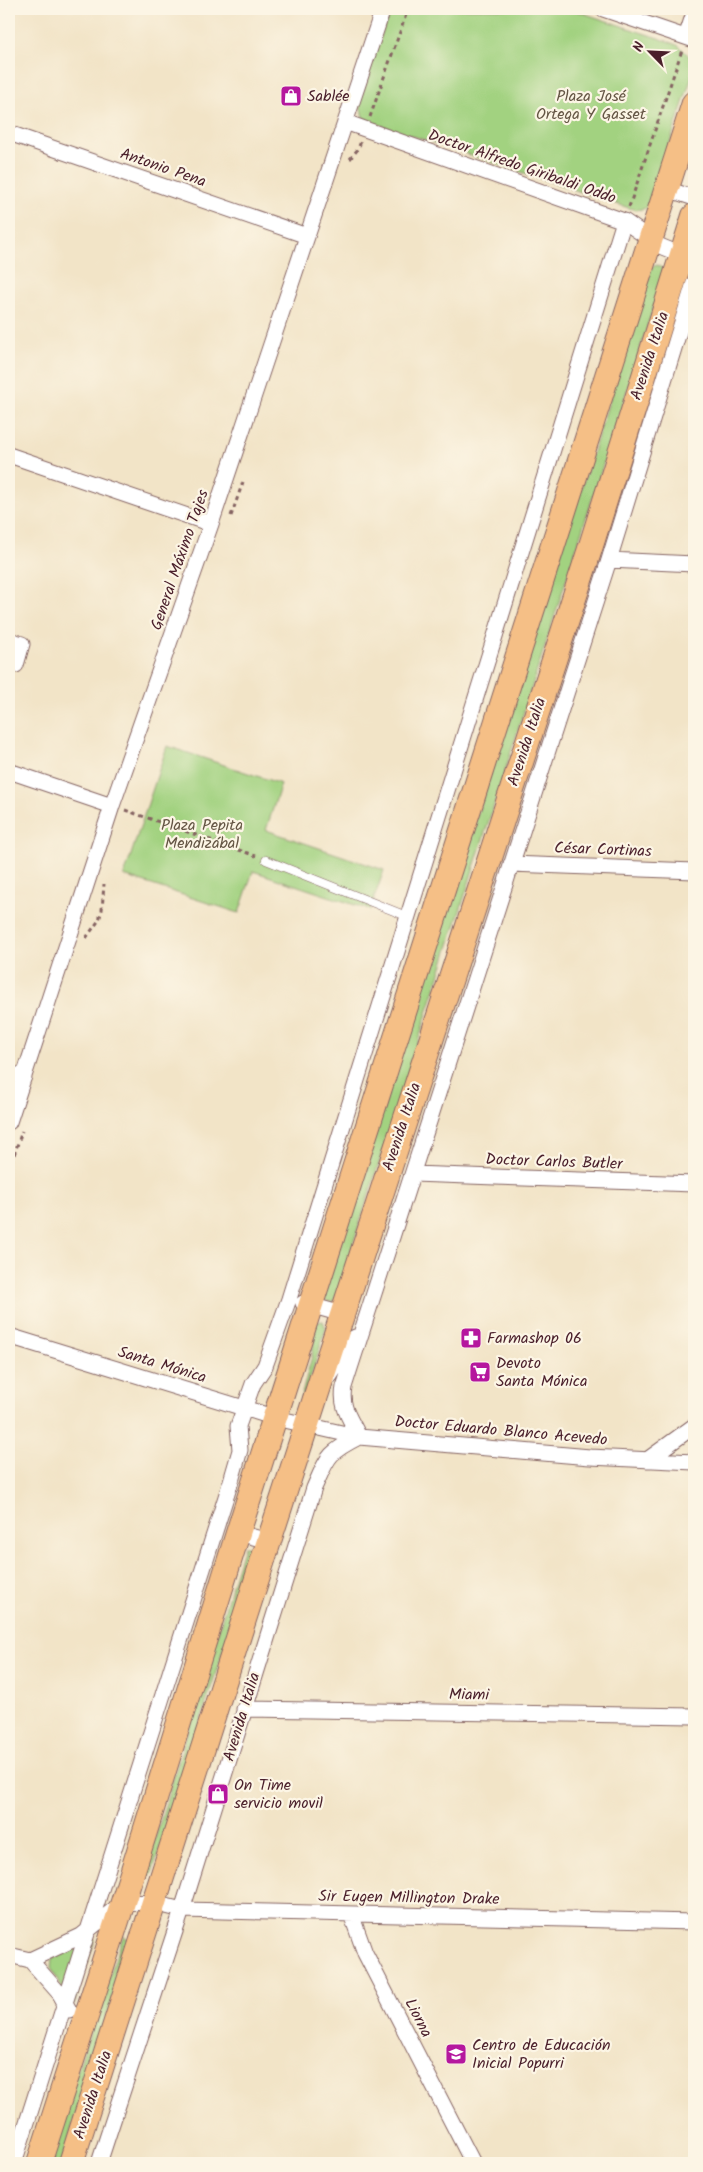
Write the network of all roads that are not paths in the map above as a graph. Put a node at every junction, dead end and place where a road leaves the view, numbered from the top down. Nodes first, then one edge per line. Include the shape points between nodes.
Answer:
1 (383, 9) edge
2 (603, 9) edge
3 (694, 13) edge
4 (690, 39) edge
5 (694, 103) edge
6 (345, 122) junction
7 (9, 133) edge
8 (668, 189) junction
9 (694, 198) edge
10 (694, 216) edge
11 (624, 221) junction
12 (306, 236) junction
13 (650, 240) junction
14 (688, 256) edge
15 (694, 283) edge
16 (9, 454) edge
17 (211, 524) junction
18 (608, 560) junction
19 (694, 564) edge
20 (9, 640) edge
21 (16, 664) dead end
22 (9, 771) edge
23 (112, 806) junction
24 (266, 860) road end
25 (511, 864) junction
26 (694, 871) edge
27 (409, 917) junction
28 (432, 925) junction
29 (9, 1073) edge
30 (24, 1077) junction
31 (9, 1122) edge
32 (413, 1174) junction
33 (694, 1184) edge
34 (327, 1217) junction
35 (357, 1266) junction
36 (381, 1274) junction
37 (300, 1302) junction
38 (342, 1314) junction
39 (367, 1318) junction
40 (9, 1336) edge
41 (315, 1399) junction
42 (244, 1409) junction
43 (276, 1418) junction
44 (694, 1426) edge
45 (306, 1427) junction
46 (359, 1438) junction
47 (647, 1460) junction
48 (694, 1462) edge
49 (238, 1533) junction
50 (268, 1541) junction
51 (244, 1709) junction
52 (694, 1716) edge
53 (123, 1902) junction
54 (154, 1903) junction
55 (182, 1910) junction
56 (351, 1914) junction
57 (694, 1922) edge
58 (89, 1930) junction
59 (9, 1955) edge
60 (30, 1960) junction
61 (66, 2004) junction
62 (80, 2037) junction
63 (14, 2163) edge
64 (39, 2163) edge
65 (71, 2163) edge
66 (99, 2163) edge
67 (473, 2163) edge

1 - 6 street, General Máximo Tajes
2 - 4 street
3 - 4 street
5 - 8 main road, Avenida Italia
6 - 11 street, Doctor Alfredo Giribaldi Oddo
6 - 12 street, General Máximo Tajes
7 - 12 street, Antonio Pena
8 - 9 street
8 - 13 main road, Avenida Italia
10 - 14 main road, Avenida Italia
11 - 13 street, Doctor Alfredo Giribaldi Oddo
11 - 27 street, Avenida Italia
12 - 17 street, General Máximo Tajes
13 - 14 street, Doctor Alfredo Giribaldi Oddo
13 - 28 main road, Avenida Italia
14 - 35 main road, Avenida Italia
15 - 18 street, Avenida Italia
16 - 17 street
17 - 23 street, General Máximo Tajes
18 - 19 street
18 - 25 street, Avenida Italia
20 - 21 street via 22,644
22 - 23 street
23 - 30 street, General Máximo Tajes
24 - 27 lane
25 - 26 street, César Cortinas
25 - 32 street, Avenida Italia
27 - 28 street
27 - 34 street, Avenida Italia
28 - 34 main road, Avenida Italia
29 - 30 street
30 - 31 street, General Máximo Tajes
32 - 33 street, Doctor Carlos Butler
32 - 36 street, Avenida Italia
34 - 37 main road, Avenida Italia
35 - 36 street
35 - 38 main road, Avenida Italia
36 - 39 street, Avenida Italia
37 - 38 street
37 - 42 street, Avenida Italia via 253,1384
37 - 43 main road, Avenida Italia
37 - 45 main road via 315,1312 300,1399
38 - 41 main road, Avenida Italia
39 - 41 street, Avenida Italia
39 - 46 street, Avenida Italia via 342,1398
40 - 42 street, Santa Mónica
41 - 45 main road, Avenida Italia
42 - 43 street, Santa Mónica
42 - 58 street, Avenida Italia via 238,1426 240,1450 231,1481
43 - 45 street, Santa Mónica
43 - 49 main road, Avenida Italia
43 - 50 main road via 282,1431 282,1442
44 - 47 street
45 - 46 street, Doctor Eduardo Blanco Acevedo
45 - 50 main road, Avenida Italia
46 - 47 street, Doctor Eduardo Blanco Acevedo
46 - 51 street, Avenida Italia via 336,1448 314,1488
47 - 48 street, Doctor Eduardo Blanco Acevedo
49 - 50 street
49 - 53 main road, Avenida Italia
50 - 54 main road, Avenida Italia
51 - 52 street, Miami
51 - 55 street, Avenida Italia
53 - 54 street, Sir Eugen Millington Drake
53 - 58 street
53 - 62 main road, Avenida Italia
54 - 55 street, Sir Eugen Millington Drake
54 - 65 main road, Avenida Italia
55 - 56 street, Sir Eugen Millington Drake
55 - 66 street, Avenida Italia
56 - 57 street, Sir Eugen Millington Drake
56 - 67 street, Liorna via 365,1953
58 - 60 street
58 - 61 street, Avenida Italia
59 - 60 street
60 - 61 street
61 - 62 street, Avenida Italia
61 - 63 street, Avenida Italia
62 - 64 main road, Avenida Italia

